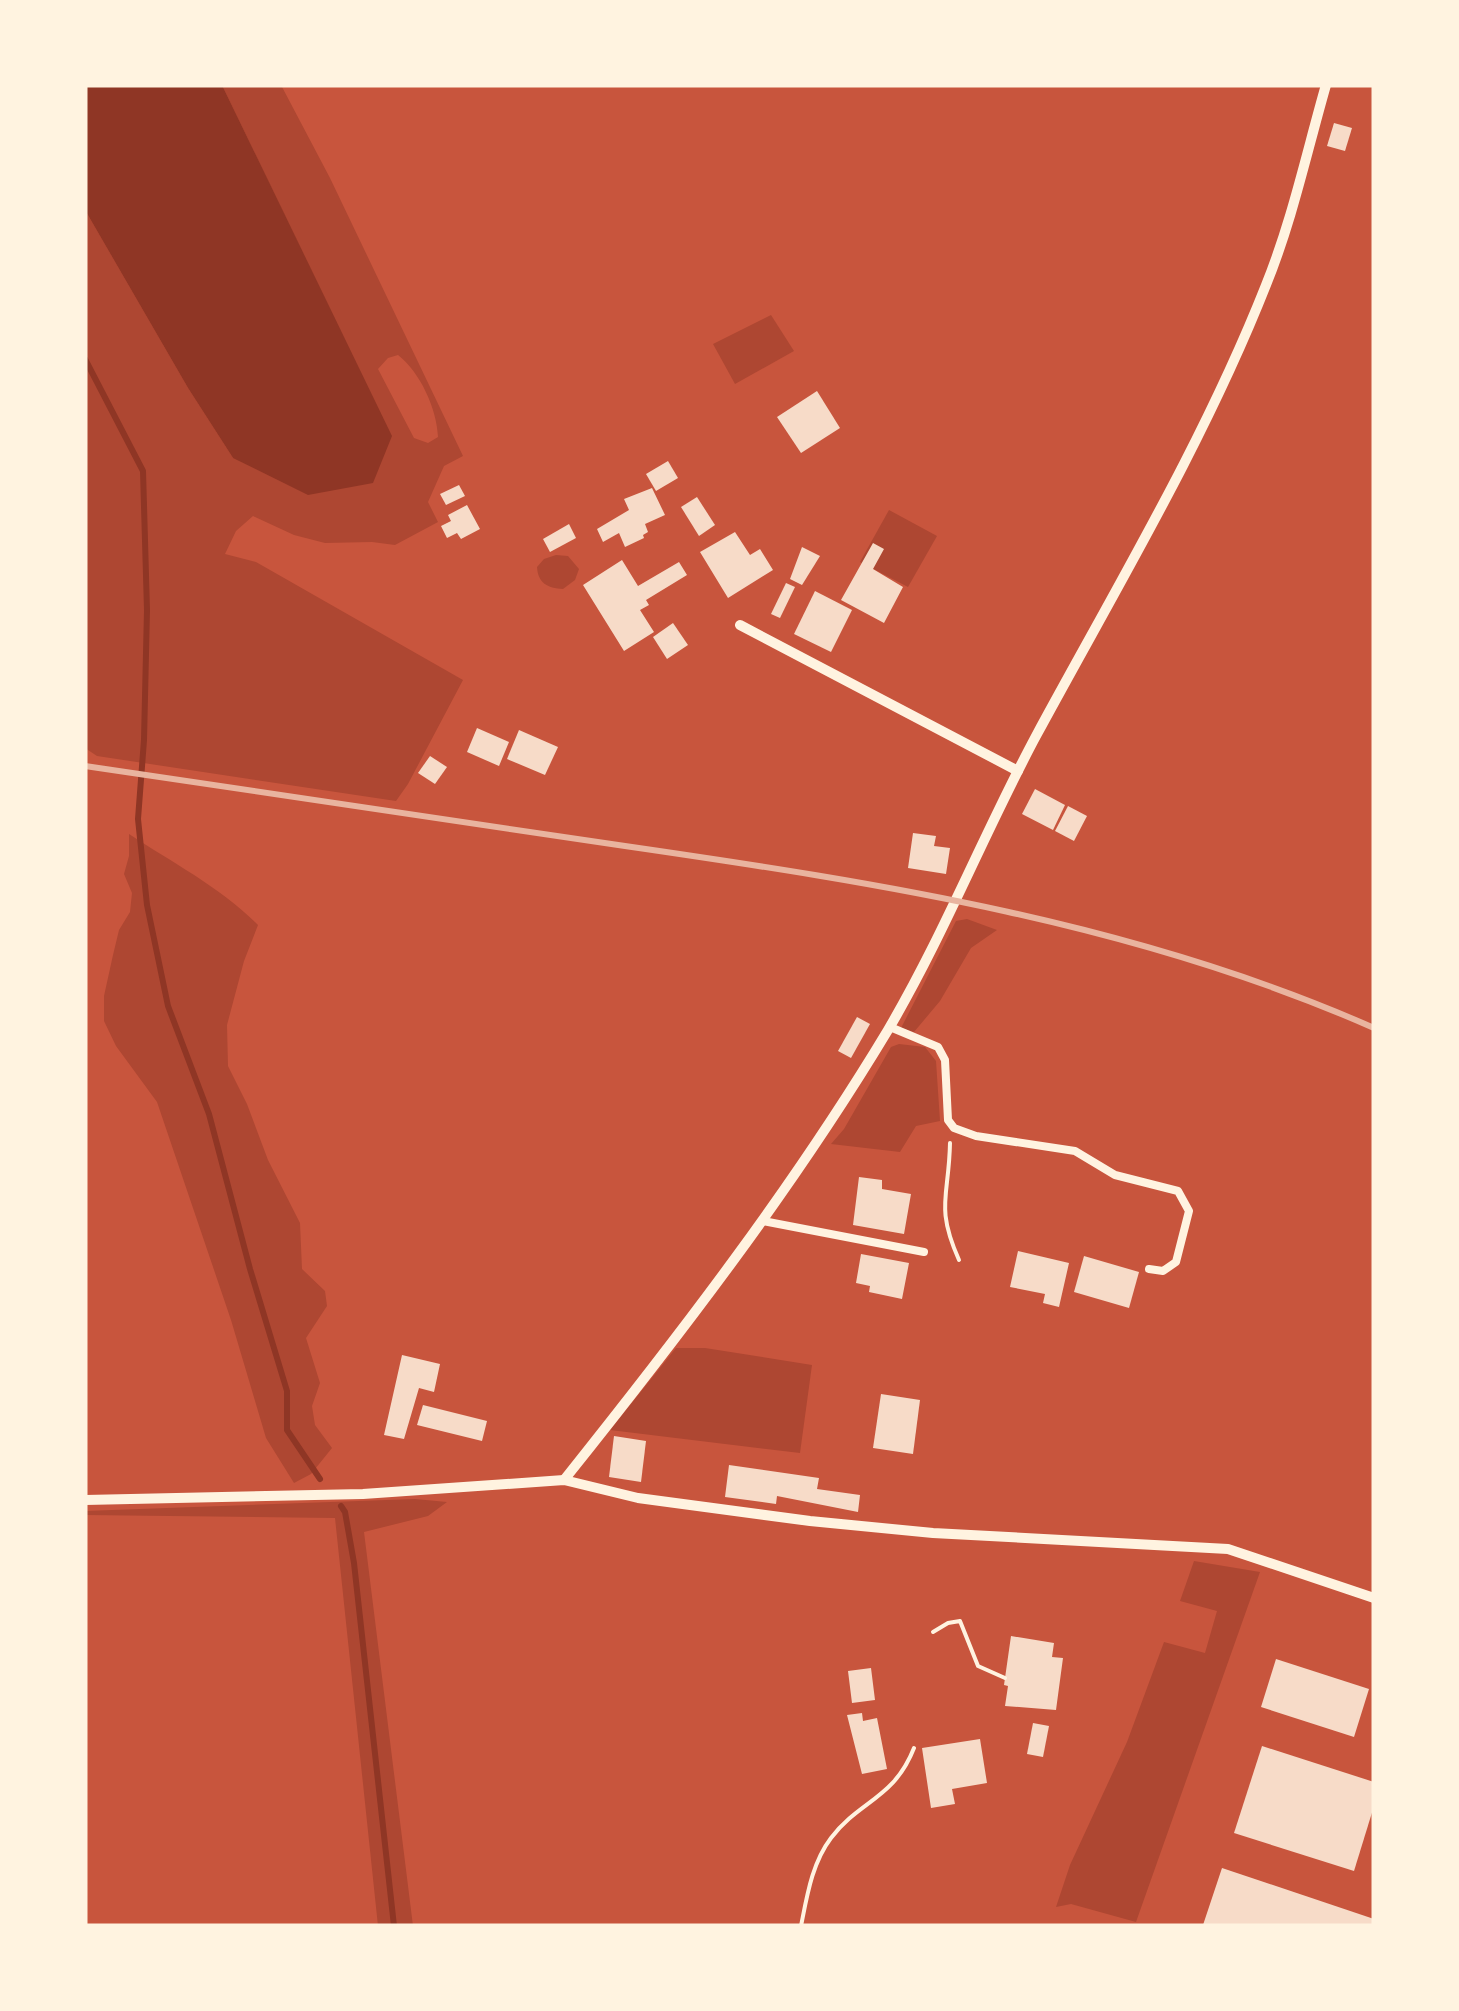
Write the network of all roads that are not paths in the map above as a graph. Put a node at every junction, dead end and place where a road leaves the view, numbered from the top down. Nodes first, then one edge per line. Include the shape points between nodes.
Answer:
1 (1326, 85) edge
2 (740, 624) dead end
3 (1018, 770) junction
4 (890, 1027) junction
5 (763, 1220) junction
6 (924, 1252) dead end
7 (1148, 1269) dead end
8 (564, 1480) junction
9 (85, 1500) edge
10 (1374, 1598) edge

1 - 3 street via 1268,283 1212,409
2 - 3 street
3 - 4 street
4 - 5 street
4 - 7 lane via 938,1047 946,1060 948,1120 954,1128 1075,1150 1115,1175 1178,1191 1188,1210 1176,1262 1163,1271
5 - 6 lane
5 - 8 street
8 - 9 street via 364,1494
8 - 10 street via 638,1498 810,1521 1228,1549

